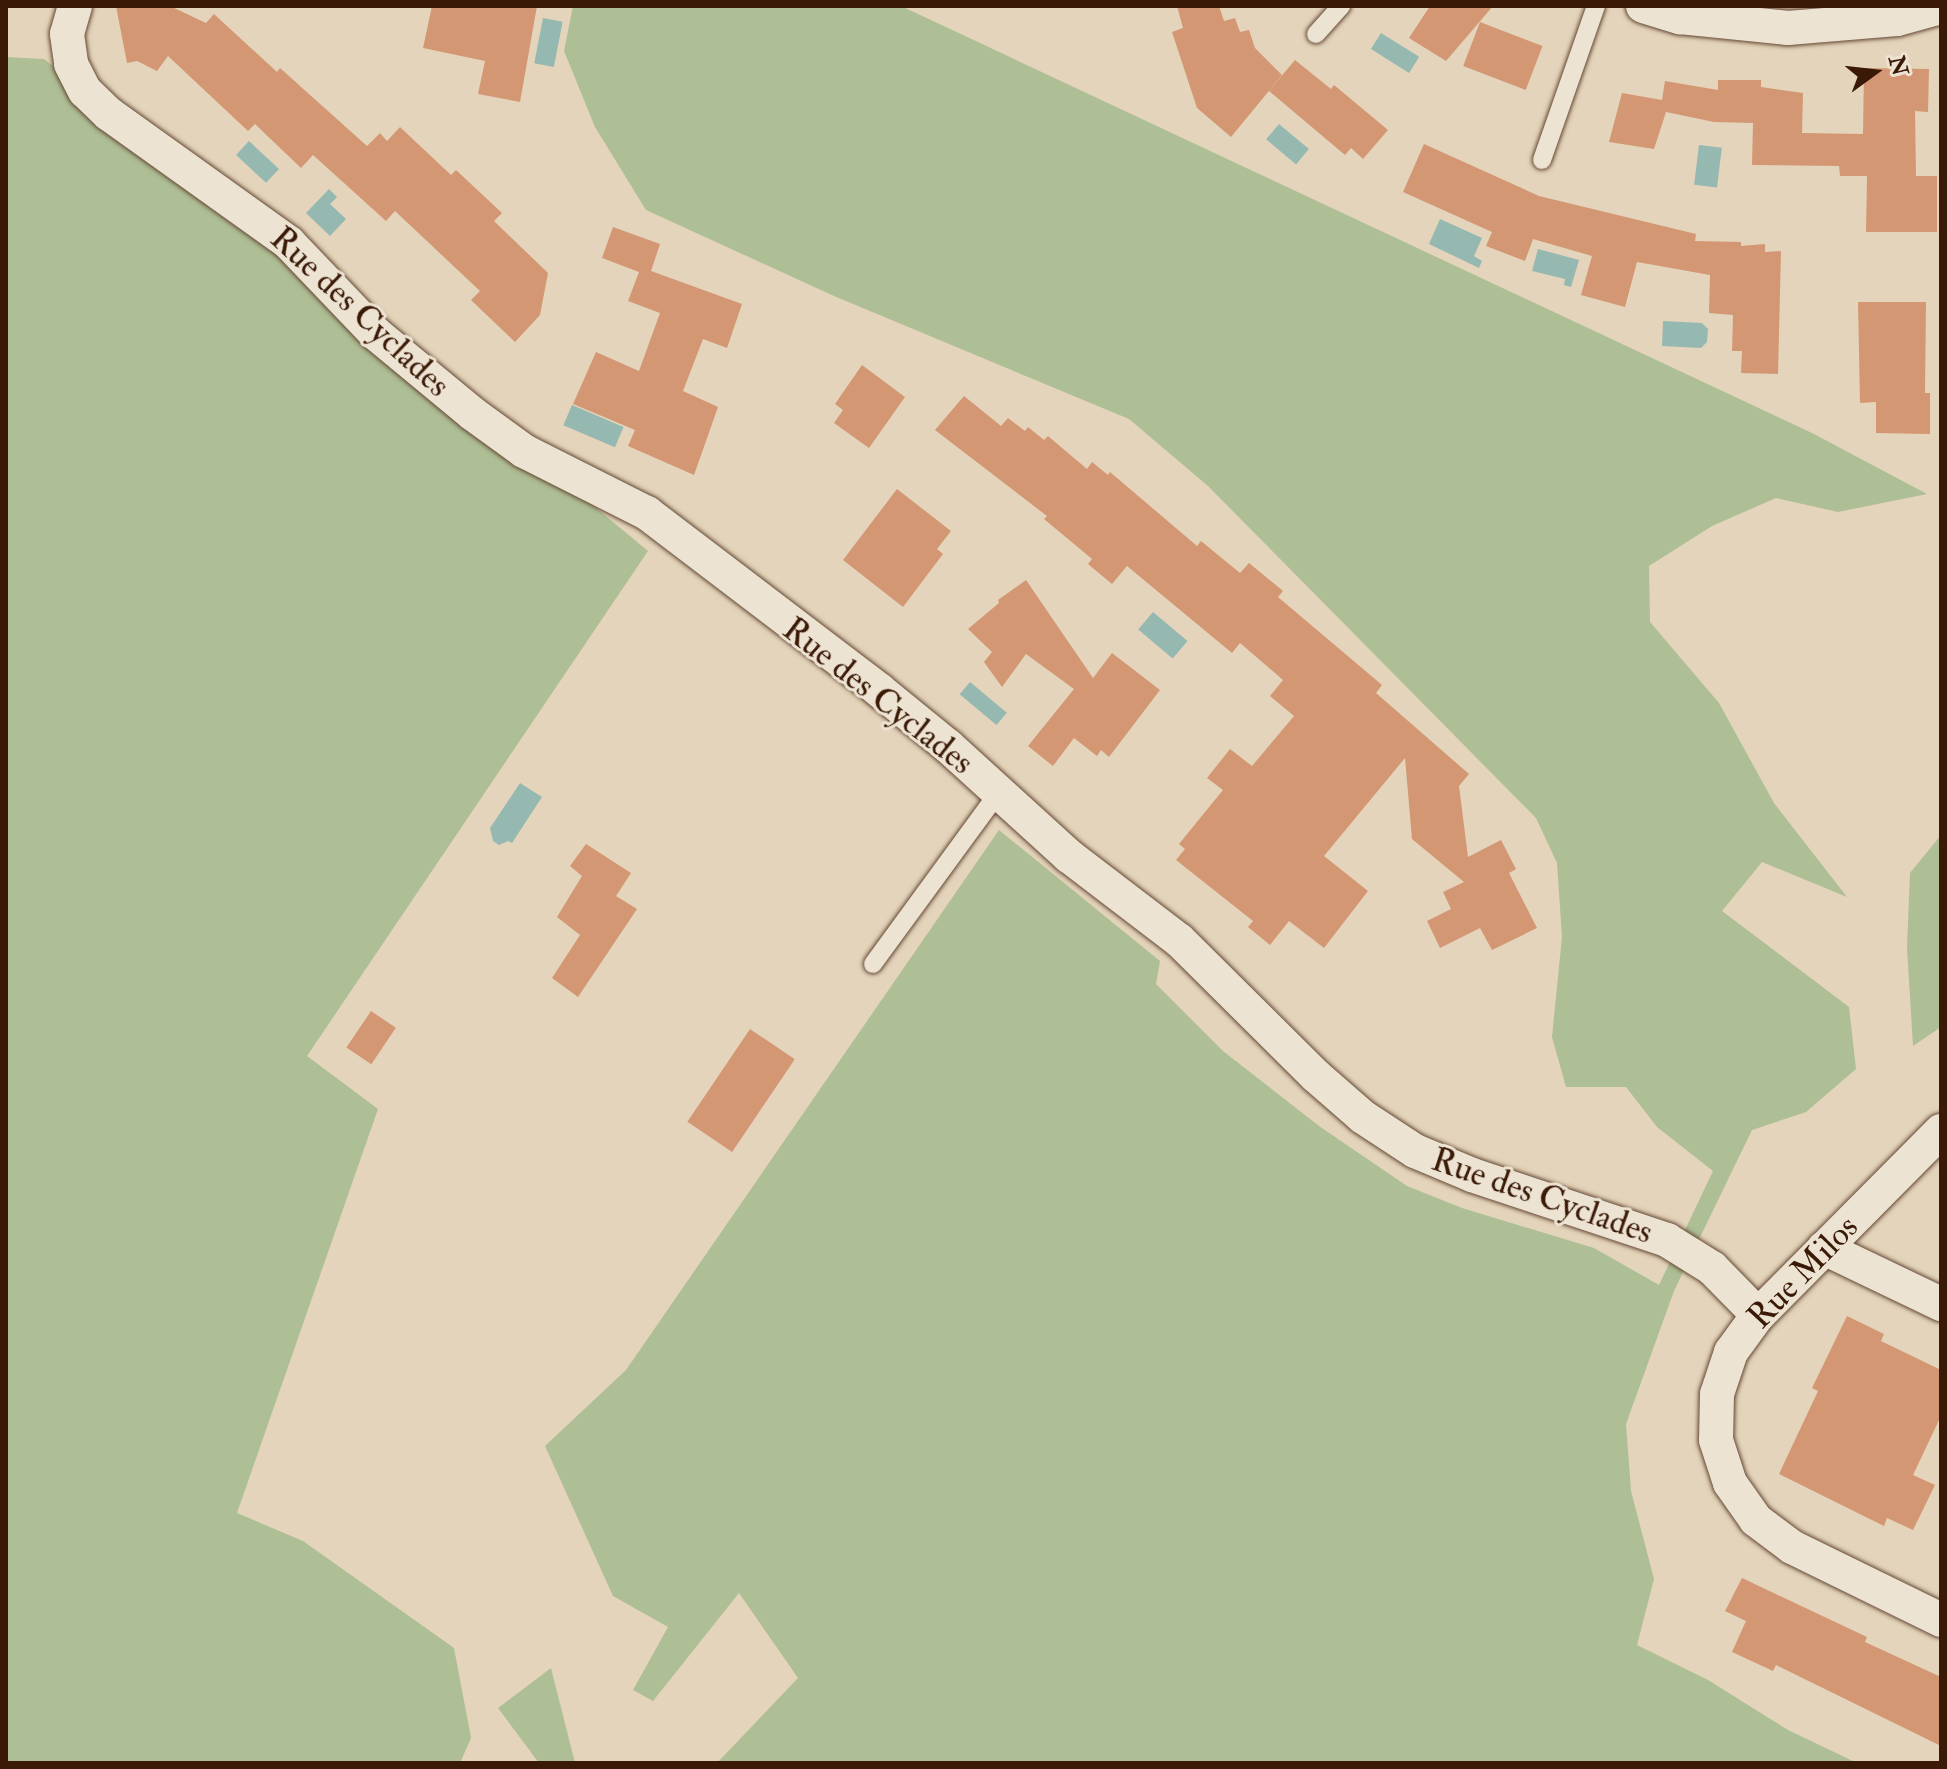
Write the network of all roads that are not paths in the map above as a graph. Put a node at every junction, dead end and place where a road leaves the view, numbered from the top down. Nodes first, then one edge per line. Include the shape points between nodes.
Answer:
1 (75, 6) edge
2 (1341, 6) edge
3 (1596, 6) edge
4 (1643, 6) edge
5 (1941, 7) edge
6 (1316, 34) dead end
7 (1542, 160) dead end
8 (998, 793) junction
9 (873, 964) dead end
10 (1941, 1131) edge
11 (1824, 1248) junction
12 (1941, 1304) edge
13 (1758, 1315) junction
14 (1941, 1620) edge

1 - 8 street, Rue des Cyclades via 67,34 71,64 85,91 109,114 289,243 422,375 524,451 647,513 684,539 879,690
2 - 6 lane
3 - 7 lane
4 - 5 street via 1680,17 1788,28 1897,19
8 - 9 lane
8 - 13 street, Rue des Cyclades via 1069,856 1179,940 1363,1117 1415,1151 1472,1175 1667,1240 1712,1268
10 - 11 street, Rue Milos
11 - 12 street
11 - 13 street, Rue Milos
13 - 14 street, Rue Milos via 1731,1352 1717,1394 1716,1440 1730,1483 1756,1520 1792,1547

